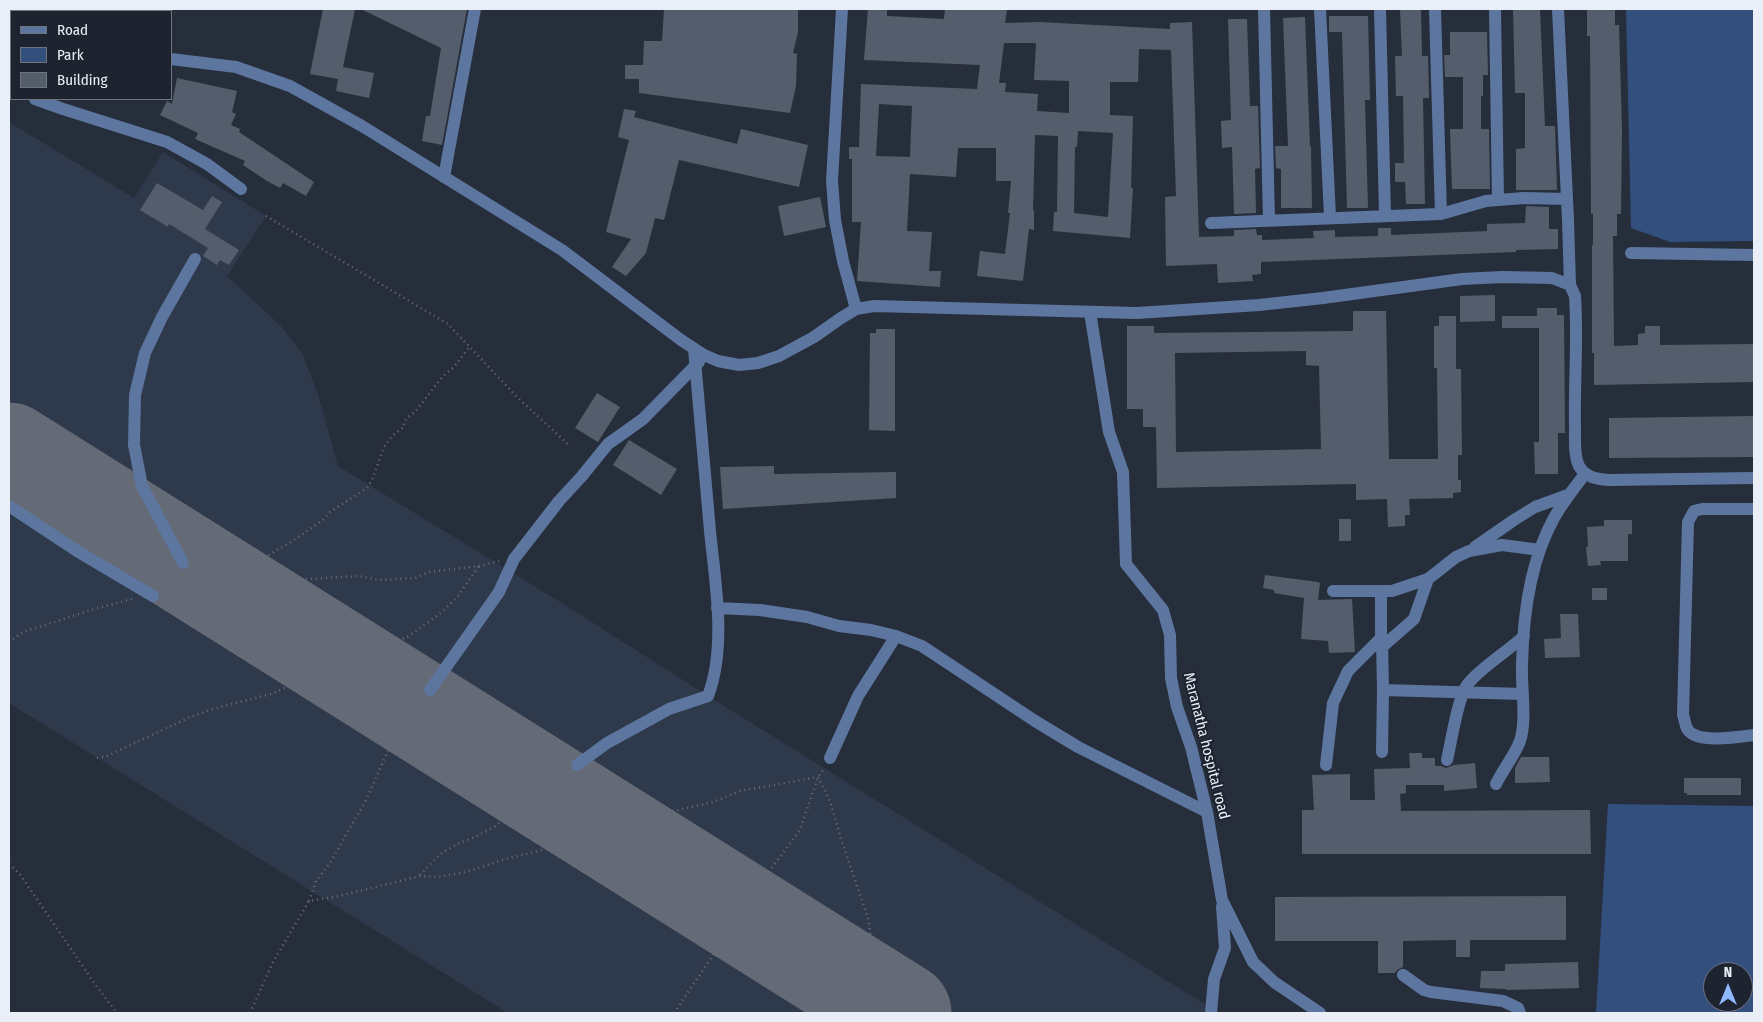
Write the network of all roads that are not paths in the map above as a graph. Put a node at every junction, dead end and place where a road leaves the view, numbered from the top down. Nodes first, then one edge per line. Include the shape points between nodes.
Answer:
1 (475, 9) edge
2 (842, 9) edge
3 (1264, 9) edge
4 (1320, 9) edge
5 (1380, 9) edge
6 (1435, 9) edge
7 (1495, 9) edge
8 (1558, 9) edge
9 (172, 58) edge
10 (38, 100) edge
11 (444, 177) junction
12 (241, 189) dead end
13 (1567, 199) junction
14 (1498, 200) junction
15 (1441, 214) junction
16 (1385, 215) junction
17 (1330, 217) junction
18 (1270, 220) junction
19 (1211, 222) dead end
20 (1631, 253) dead end
21 (1754, 256) edge
22 (195, 259) dead end
23 (1570, 285) junction
24 (856, 309) junction
25 (1090, 312) junction
26 (698, 357) junction
27 (1585, 474) junction
28 (1754, 478) edge
29 (1568, 496) junction
30 (9, 506) edge
31 (1754, 509) edge
32 (1540, 550) junction
33 (1468, 551) junction
34 (183, 563) dead end
35 (1428, 579) junction
36 (1381, 591) junction
37 (1332, 592) dead end
38 (153, 596) road end
39 (717, 608) junction
40 (896, 636) junction
41 (1524, 636) junction
42 (1382, 643) junction
43 (430, 690) dead end
44 (1384, 690) junction
45 (1462, 693) junction
46 (1522, 694) junction
47 (1754, 735) edge
48 (1382, 752) dead end
49 (830, 758) road end
50 (1446, 760) dead end
51 (577, 765) dead end
52 (1326, 765) dead end
53 (1496, 784) dead end
54 (1207, 812) junction
55 (1222, 900) junction
56 (1404, 975) dead end
57 (1211, 1013) edge
58 (1320, 1013) edge
59 (1520, 1013) edge

1 - 11 street
2 - 24 street via 832,181 842,261
3 - 18 street
4 - 17 street
5 - 16 street
6 - 15 street
7 - 14 street
8 - 13 street
9 - 11 street via 236,67 290,86
10 - 12 street via 167,142 207,164
11 - 26 street via 562,250
13 - 14 street
13 - 23 street
14 - 15 street
15 - 16 street
16 - 17 street
17 - 18 street
18 - 19 street
20 - 21 street
22 - 34 street via 145,353 135,395 134,445 142,486
23 - 25 street via 1552,278 1462,279 1259,304 1137,313
23 - 27 street via 1576,311 1576,454 1578,465
24 - 25 street via 874,306
24 - 26 street via 814,337 758,363 739,365
25 - 54 street, Maranatha hospital road via 1109,432 1123,472 1126,564 1163,610 1170,635 1171,678 1176,707 1191,747
26 - 39 street
26 - 43 street via 643,419 608,444 555,506 514,559 499,592
27 - 28 street via 1609,480
27 - 29 street
29 - 32 street
29 - 33 street via 1535,507
30 - 38 street
31 - 47 street via 1702,509 1694,511 1688,522 1683,715 1689,731 1697,736
32 - 33 street via 1502,545
32 - 41 street via 1531,583
33 - 35 street
35 - 36 street via 1392,591
35 - 42 street via 1414,618
36 - 37 street
36 - 42 street
39 - 40 street via 760,610
39 - 51 street via 717,652 708,696 669,709 607,743
40 - 49 street via 858,696
40 - 54 street via 922,646 1078,747
41 - 45 street via 1473,678
41 - 46 street
42 - 44 street
42 - 52 street via 1348,671 1332,703
44 - 45 street
44 - 48 street
45 - 46 street
45 - 50 street
46 - 53 street via 1524,724 1520,743
54 - 55 street, Maranatha hospital road
55 - 57 street via 1225,948 1214,979
55 - 58 street, Maranatha hospital road via 1253,962 1274,982
56 - 59 street via 1424,990 1503,1001 1518,1008

